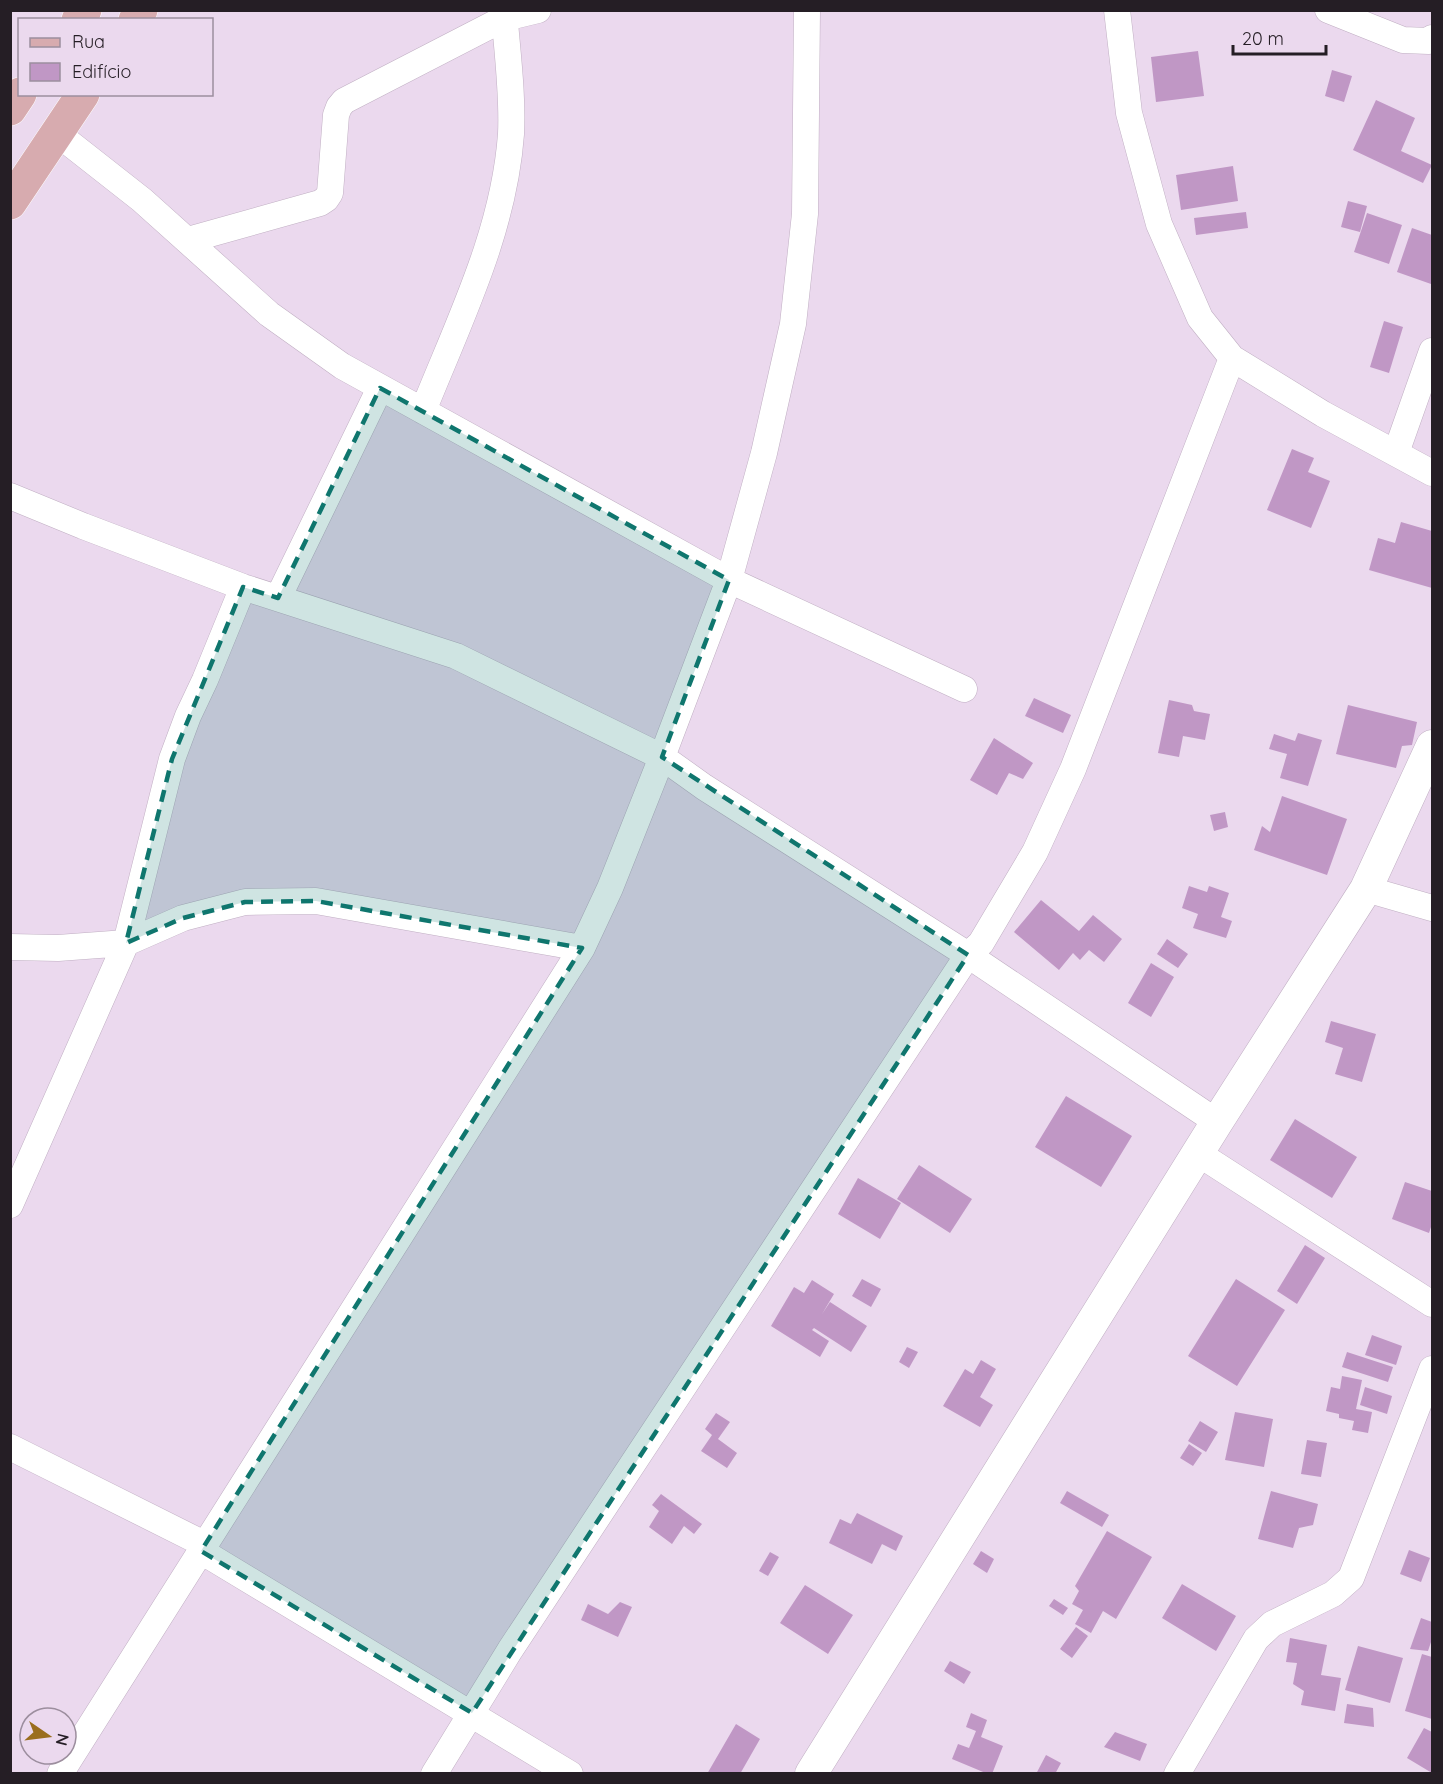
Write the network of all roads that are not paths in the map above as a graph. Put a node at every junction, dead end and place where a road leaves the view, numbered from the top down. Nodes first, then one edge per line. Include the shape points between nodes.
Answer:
1 (538, 10) edge
2 (807, 10) edge
3 (1117, 10) edge
4 (1328, 10) edge
5 (504, 14) edge
6 (1432, 38) edge
7 (82, 96) edge
8 (58, 134) junction
9 (10, 203) edge
10 (188, 240) junction
11 (1432, 351) edge
12 (1232, 358) junction
13 (381, 388) junction
14 (423, 411) junction
15 (1396, 453) junction
16 (1432, 472) edge
17 (10, 496) edge
18 (729, 580) junction
19 (243, 587) junction
20 (278, 598) junction
21 (964, 689) dead end
22 (1432, 746) edge
23 (662, 757) junction
24 (1365, 889) junction
25 (1432, 908) edge
26 (126, 943) junction
27 (10, 947) edge
28 (582, 948) junction
29 (968, 955) junction
30 (1217, 1122) junction
31 (1199, 1154) junction
32 (10, 1204) edge
33 (1432, 1304) edge
34 (1432, 1369) edge
35 (10, 1447) edge
36 (204, 1548) junction
37 (472, 1713) junction
38 (60, 1773) edge
39 (434, 1773) edge
40 (570, 1773) edge
41 (811, 1773) edge
42 (1177, 1773) edge

1 - 5 street
2 - 18 street via 805,214 793,324 764,453
3 - 12 street via 1129,113 1158,224 1200,318
4 - 6 street via 1403,40
5 - 10 street via 344,101 336,115 330,193 326,199
5 - 14 street via 511,133 502,197 488,250
7 - 8 main road
8 - 9 main road
8 - 10 street
10 - 13 street via 269,314 342,366
11 - 15 street
12 - 15 street
12 - 29 street via 1073,769 1035,852 981,943
13 - 14 street
13 - 20 street
14 - 18 street
15 - 16 street
17 - 19 street
18 - 21 street
18 - 23 street
19 - 20 street
19 - 26 street via 172,759
20 - 23 street via 456,656
22 - 24 street
23 - 28 street
23 - 29 street via 704,788
24 - 25 street
24 - 30 street
26 - 27 street
26 - 28 street via 183,918 245,902 316,901
26 - 32 street
28 - 36 street
29 - 30 street
29 - 37 street via 516,1640
30 - 31 street
31 - 33 street
31 - 41 street
34 - 42 street via 1351,1578 1333,1594 1272,1624 1257,1639
35 - 36 street
36 - 37 street
36 - 38 street
37 - 39 street
37 - 40 street

